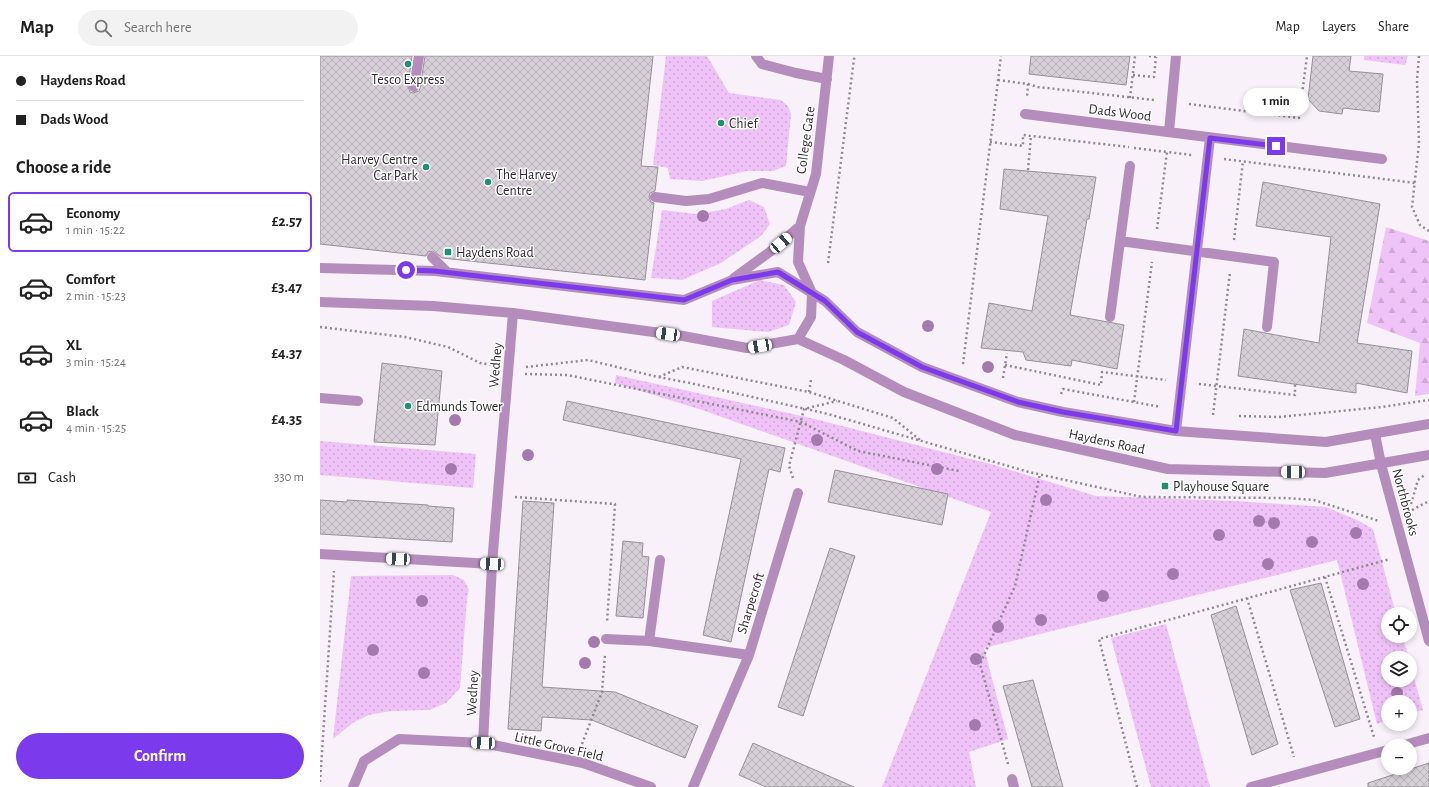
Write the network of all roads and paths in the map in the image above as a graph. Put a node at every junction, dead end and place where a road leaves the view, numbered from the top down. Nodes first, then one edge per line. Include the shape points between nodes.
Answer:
1 (419, 56) edge
2 (756, 56) edge
3 (829, 56) edge
4 (856, 56) edge
5 (1001, 56) edge
6 (1135, 56) edge
7 (1176, 56) edge
8 (1419, 56) edge
9 (1156, 57) dead end
10 (1133, 75) junction
11 (827, 79) junction
12 (414, 87) dead end
13 (1130, 98) dead end
14 (1025, 114) dead end
15 (1169, 132) junction
16 (1031, 136) junction
17 (1210, 138) junction
18 (990, 142) junction
19 (1246, 142) junction
20 (1167, 152) junction
21 (1208, 157) junction
22 (1382, 159) dead end
23 (1243, 162) junction
24 (1130, 166) dead end
25 (1028, 170) dead end
26 (1415, 183) junction
27 (810, 192) junction
28 (655, 197) dead end
29 (800, 226) junction
30 (1429, 231) edge
31 (1120, 241) junction
32 (1154, 246) junction
33 (1197, 252) junction
34 (432, 257) dead end
35 (1232, 257) junction
36 (828, 263) dead end
37 (320, 268) edge
38 (447, 272) junction
39 (732, 280) junction
40 (812, 293) junction
41 (320, 302) edge
42 (513, 313) junction
43 (1110, 316) dead end
44 (320, 327) edge
45 (1267, 327) dead end
46 (798, 339) junction
47 (1005, 365) dead end
48 (508, 371) junction
49 (658, 377) junction
50 (1137, 377) junction
51 (811, 380) dead end
52 (961, 381) junction
53 (1182, 382) junction
54 (1295, 384) dead end
55 (1217, 386) junction
56 (809, 392) junction
57 (320, 398) edge
58 (837, 400) junction
59 (358, 401) dead end
60 (1134, 402) dead end
61 (804, 409) junction
62 (1213, 415) dead end
63 (801, 422) junction
64 (1429, 424) edge
65 (1176, 431) junction
66 (1375, 434) junction
67 (922, 442) junction
68 (1429, 455) edge
69 (1381, 464) junction
70 (959, 471) dead end
71 (1040, 474) junction
72 (798, 493) joint
73 (498, 496) junction
74 (1429, 501) edge
75 (1378, 514) dead end
76 (1395, 516) junction
77 (1379, 521) junction
78 (320, 554) edge
79 (335, 555) junction
80 (1406, 555) junction
81 (660, 560) dead end
82 (492, 564) junction
83 (1325, 577) junction
84 (1247, 598) junction
85 (606, 639) junction
86 (649, 641) junction
87 (1429, 641) edge
88 (749, 655) junction
89 (1429, 738) edge
90 (1417, 741) edge
91 (483, 743) junction
92 (1381, 745) edge
93 (1381, 752) edge
94 (575, 762) junction
95 (1299, 774) junction
96 (320, 782) edge
97 (1013, 783) edge
98 (353, 787) edge
99 (651, 787) edge
100 (693, 787) edge
101 (1137, 787) edge
102 (1251, 787) edge

1 - 12 street
2 - 11 street via 762,64
3 - 11 street, College Gate
4 - 36 path
5 - 18 path
6 - 10 path
7 - 15 street
8 - 26 path via 1419,143
9 - 10 path via 1154,77
10 - 13 path
11 - 27 street, College Gate via 816,174
14 - 15 street, Dads Wood
15 - 17 street, Dads Wood
16 - 18 path via 1023,135 1023,146
16 - 20 path
16 - 25 path
17 - 19 street, Dads Wood
17 - 21 street
18 - 52 path
19 - 22 street, Dads Wood
19 - 23 path
20 - 21 path
20 - 32 path
21 - 23 path
21 - 33 street
23 - 26 path
23 - 35 path
24 - 31 street
26 - 30 path via 1412,207 1420,225
27 - 28 street via 762,184 709,200 686,201
27 - 29 street, College Gate
29 - 39 street
29 - 40 street, College Gate via 798,262
31 - 32 street
31 - 43 street
32 - 33 street
32 - 50 path
33 - 35 street
33 - 53 street
34 - 38 street
35 - 45 street via 1274,262
35 - 55 path
37 - 38 street, Haydens Road
38 - 39 street, Haydens Road via 684,300
39 - 40 street, Haydens Road via 778,272
40 - 46 street via 811,317
40 - 52 street, Haydens Road via 825,301 857,332 922,367
41 - 42 street via 433,306
42 - 46 street via 683,336 747,348
42 - 48 street, Wedhey
44 - 48 path via 405,337 448,347 480,363
46 - 69 street, Haydens Road via 904,392 1015,435 1168,469 1325,473
47 - 50 path via 1101,385 1102,372
48 - 49 path via 588,360
48 - 63 path via 567,375
48 - 73 street, Wedhey
49 - 56 path via 682,367
49 - 61 path
50 - 53 path
50 - 60 path
51 - 56 path
52 - 65 street, Haydens Road via 1018,402
53 - 55 path
53 - 65 street
54 - 55 path via 1295,395
55 - 62 path
56 - 58 path
57 - 59 street
58 - 61 path
58 - 67 path via 893,418
61 - 63 path
61 - 67 path
63 - 70 path via 858,451
63 - 72 path via 789,466
64 - 66 street, Haydens Road
65 - 66 street, Haydens Road via 1326,442
66 - 69 street, Northbrooks
67 - 71 path
68 - 69 street, Haydens Road
69 - 76 street, Northbrooks
71 - 77 path via 1142,496 1314,500
71 - 97 path via 1015,586 980,664
72 - 88 street, Sharpecroft
73 - 82 street, Wedhey
73 - 85 path via 615,504
74 - 76 path
75 - 77 path
76 - 77 path
76 - 80 street, Northbrooks
78 - 79 street
79 - 82 street
79 - 96 path
80 - 83 path
80 - 87 street, Northbrooks
81 - 86 street
82 - 91 street, Wedhey
83 - 84 path
83 - 92 path
84 - 95 path
84 - 101 path via 1099,639
85 - 86 street
85 - 94 path via 602,692
86 - 88 street
88 - 100 street, Sharpecroft
89 - 90 street
91 - 94 street, Little Grove Field
91 - 98 street via 399,739 364,761
93 - 95 street
94 - 99 street, Little Grove Field
95 - 102 street

